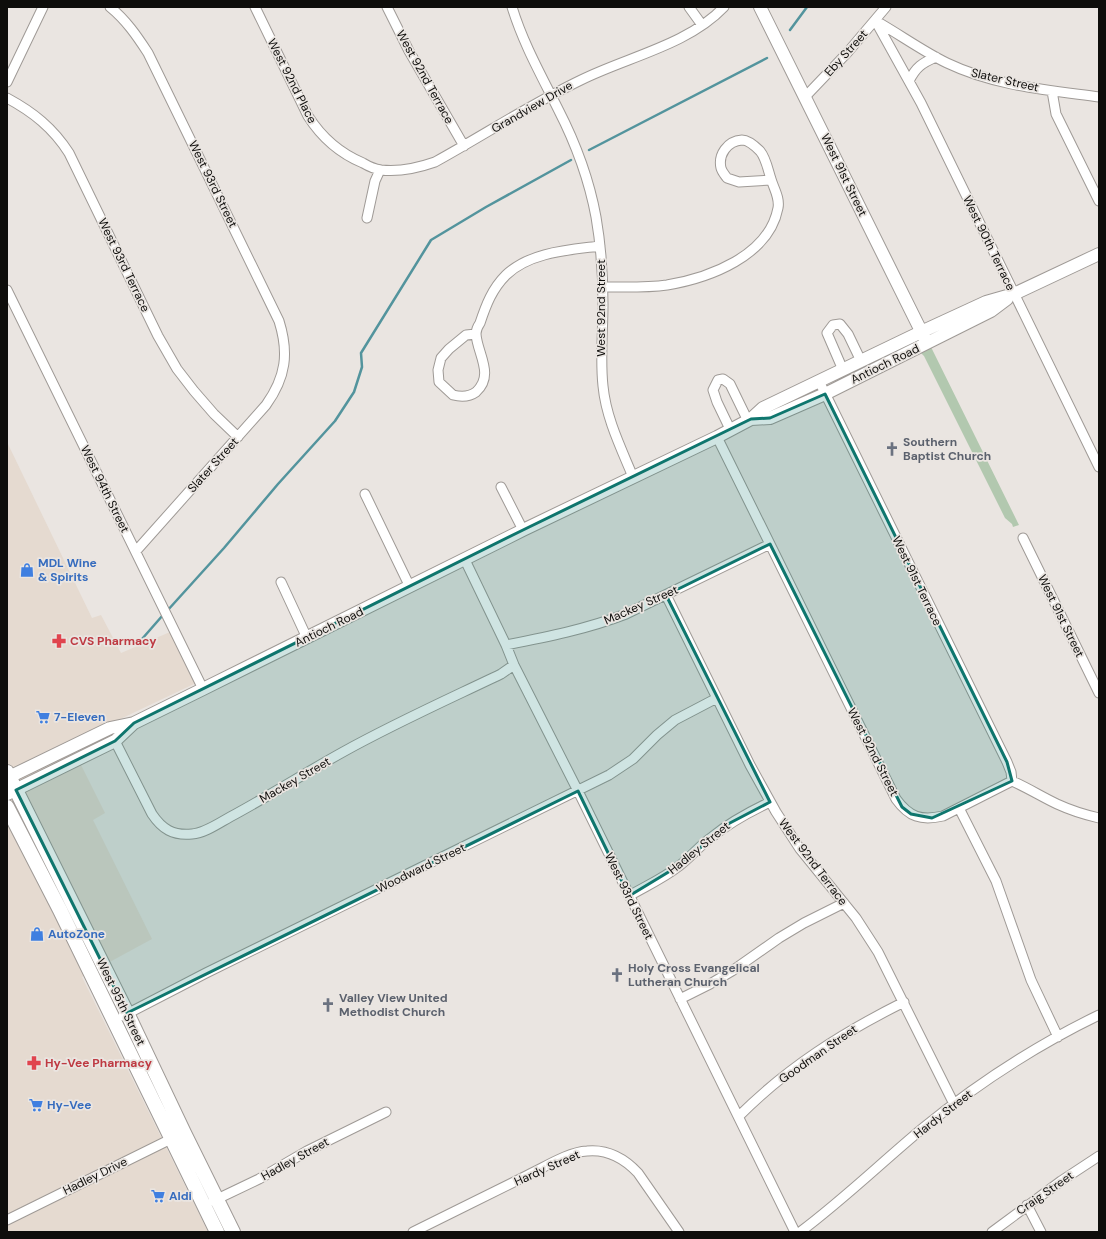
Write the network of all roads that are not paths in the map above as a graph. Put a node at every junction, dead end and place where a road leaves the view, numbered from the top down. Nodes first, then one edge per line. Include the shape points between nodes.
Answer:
1 (43, 7) edge
2 (110, 7) edge
3 (255, 7) edge
4 (387, 7) edge
5 (512, 7) edge
6 (689, 7) edge
7 (724, 7) edge
8 (760, 7) edge
9 (886, 7) edge
10 (875, 20) junction
11 (702, 25) junction
12 (936, 57) junction
13 (909, 81) junction
14 (7, 82) edge
15 (1052, 91) junction
16 (551, 96) junction
17 (1099, 96) edge
18 (805, 97) junction
19 (7, 98) edge
20 (464, 146) junction
21 (380, 170) junction
22 (771, 180) junction
23 (1099, 201) edge
24 (368, 218) dead end
25 (600, 246) junction
26 (1099, 254) edge
27 (603, 287) junction
28 (7, 290) edge
29 (1014, 294) junction
30 (921, 332) junction
31 (476, 334) junction
32 (927, 343) junction
33 (861, 361) junction
34 (843, 370) junction
35 (282, 374) joint
36 (819, 381) junction
37 (825, 394) junction
38 (750, 420) junction
39 (730, 430) junction
40 (238, 437) junction
41 (716, 437) junction
42 (1099, 467) edge
43 (633, 477) junction
44 (501, 487) dead end
45 (365, 494) dead end
46 (523, 530) junction
47 (1023, 538) dead end
48 (770, 544) junction
49 (136, 551) junction
50 (465, 560) junction
51 (280, 582) dead end
52 (410, 587) junction
53 (666, 595) junction
54 (307, 638) junction
55 (506, 645) junction
56 (514, 665) junction
57 (203, 689) junction
58 (1099, 693) edge
59 (717, 698) junction
60 (134, 723) junction
61 (115, 741) junction
62 (8, 776) edge
63 (1012, 782) junction
64 (578, 791) junction
65 (11, 792) edge
66 (770, 802) junction
67 (7, 806) edge
68 (960, 808) junction
69 (1099, 819) edge
70 (629, 896) junction
71 (844, 903) junction
72 (680, 999) junction
73 (904, 1002) junction
74 (127, 1013) junction
75 (1099, 1015) edge
76 (114, 1021) junction
77 (1058, 1037) junction
78 (954, 1104) junction
79 (386, 1112) dead end
80 (739, 1116) junction
81 (178, 1136) junction
82 (1099, 1156) edge
83 (211, 1202) junction
84 (1027, 1205) junction
85 (7, 1220) edge
86 (217, 1232) edge
87 (233, 1232) edge
88 (413, 1232) edge
89 (679, 1232) edge
90 (795, 1232) edge
91 (800, 1232) edge
92 (992, 1232) edge
93 (1041, 1232) edge

1 - 14 street
2 - 35 street, West 93rd Street via 137,35 148,53 279,321 285,346
3 - 21 street, West 92nd Place via 308,116 316,127 327,141 340,151
4 - 20 street, West 92nd Terrace via 409,51
5 - 16 street, West 92nd Street via 528,51
6 - 11 street
7 - 11 street, Grandview Drive
8 - 18 main road, West 91st Street
9 - 10 street, Eby Street
10 - 12 street, Slater Street
10 - 13 street, West 90th Terrace
10 - 18 street, Eby Street
11 - 16 street, Grandview Drive via 666,45 610,67
12 - 13 street via 922,63
12 - 15 street, Slater Street via 987,79
13 - 29 street, West 90th Terrace
15 - 17 street, Slater Street
15 - 23 street via 1056,114
16 - 20 street, Grandview Drive
16 - 25 street, West 92nd Street via 568,129 589,187
18 - 30 main road, West 91st Street
19 - 40 street, West 93rd Terrace via 36,116 62,142 158,336 177,368 204,403
20 - 21 street, Grandview Drive via 427,165 409,169
21 - 24 street via 375,181
22 - 22 street via 765,161 751,144 742,140 724,149 720,157 721,169 727,178 739,182
22 - 27 street via 778,200 774,221 765,238 745,256 715,272 690,280 660,286
25 - 27 street, West 92nd Street
25 - 31 street via 547,254 507,274 488,300
26 - 29 main road, Antioch Road
27 - 43 street, West 92nd Street via 603,386 615,436
28 - 49 street, West 94th Street
29 - 30 main road, Antioch Road via 986,302
29 - 32 main road, Antioch Road via 991,311
29 - 42 street, West 90th Terrace
30 - 32 main road, West 91st Street
30 - 33 main road, Antioch Road
31 - 31 street via 484,381 474,394 453,396 440,382 438,370 441,358 466,335
32 - 37 main road, Antioch Road
33 - 34 main road, Antioch Road
33 - 34 street, Antioch Road via 848,334 840,324 832,325 827,333
34 - 36 main road, Antioch Road
35 - 40 street, Slater Street via 270,400
36 - 37 street, West 91st Terrace
36 - 38 main road, Antioch Road via 763,408
37 - 38 main road, Antioch Road via 770,418
37 - 63 street, West 91st Terrace via 1007,762
38 - 39 main road, Antioch Road
38 - 39 street via 730,384 723,379 718,380 713,390
39 - 41 main road, Antioch Road
40 - 49 street, Slater Street
41 - 43 main road, Antioch Road
41 - 48 street, West 92nd Street
43 - 46 main road, Antioch Road
44 - 46 street
45 - 52 street
46 - 50 main road, Antioch Road
47 - 58 street, West 91st Street
48 - 53 street, Mackey Street
48 - 68 street, West 92nd Street via 896,799 911,814 923,818 943,816
49 - 57 street, West 94th Street
50 - 52 main road, Antioch Road
50 - 55 street, West 93rd Street
51 - 54 street
52 - 54 main road, Antioch Road
53 - 55 street, Mackey Street via 626,614 588,627
53 - 59 street, West 92nd Terrace
54 - 57 main road, Antioch Road
55 - 56 street, West 93rd Street
56 - 61 street, Mackey Street via 501,674 345,751 268,796 194,834 179,835 166,830 157,821
56 - 64 street, West 93rd Street
57 - 60 main road, Antioch Road
59 - 64 street, Woodward Street via 675,720 620,769
59 - 66 street, West 92nd Terrace
60 - 61 main road, Antioch Road
60 - 62 main road, Antioch Road via 110,728
61 - 65 main road, Antioch Road
62 - 65 main road, West 95th Street
63 - 68 street, West 92nd Street
63 - 69 street via 1059,805
64 - 70 street, West 93rd Street
64 - 74 street, Woodward Street
65 - 74 main road, West 95th Street
66 - 70 street, Hadley Street via 728,824 680,865
66 - 71 street, West 92nd Terrace via 800,849
67 - 76 main road, West 95th Street
68 - 77 street via 996,880 1031,980
70 - 72 street, West 93rd Street
71 - 72 street via 791,931 732,971
71 - 73 street, West 92nd Terrace via 878,952
72 - 80 street, West 93rd Street
73 - 78 street, West 92nd Terrace
73 - 80 street, Goodman Street via 812,1054
74 - 76 street, Woodward Street
74 - 81 main road, West 95th Street
75 - 77 street, Hardy Street
76 - 81 main road, West 95th Street
77 - 78 street, Hardy Street
78 - 91 street, Hardy Street
79 - 83 street, Hadley Street
80 - 90 street, West 93rd Street
81 - 83 main road, West 95th Street
81 - 85 street, Hadley Drive
82 - 84 street, Craig Street
83 - 86 main road, West 95th Street
83 - 87 main road, West 95th Street
84 - 92 street, Craig Street
84 - 93 street
88 - 89 street, Hardy Street via 575,1153 602,1151 614,1154 630,1164

